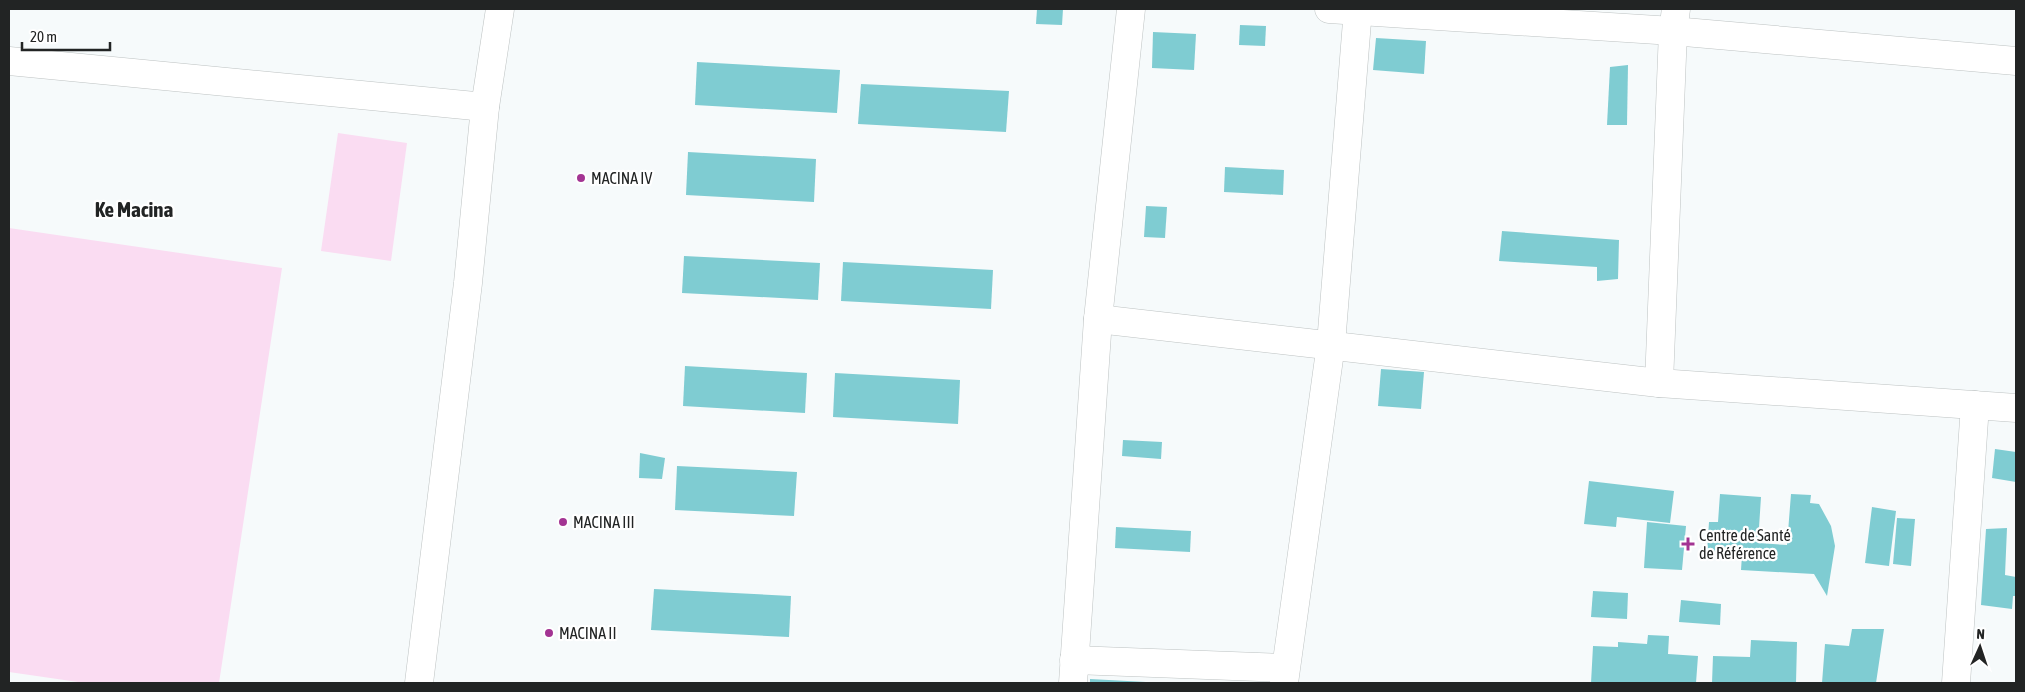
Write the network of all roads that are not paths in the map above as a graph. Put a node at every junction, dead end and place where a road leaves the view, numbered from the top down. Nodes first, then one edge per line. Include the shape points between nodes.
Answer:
1 (500, 9) edge
2 (1131, 9) edge
3 (1329, 9) edge
4 (1358, 10) edge
5 (1675, 20) edge
6 (9, 61) edge
7 (2016, 61) edge
8 (485, 107) junction
9 (1098, 319) junction
10 (1331, 344) junction
11 (1659, 382) junction
12 (1975, 405) junction
13 (2016, 408) edge
14 (1074, 671) edge
15 (1284, 676) edge
16 (419, 683) edge
17 (1956, 683) edge

1 - 8 street
2 - 9 street
3 - 4 street
4 - 5 street
4 - 10 street
5 - 7 street
5 - 11 street
6 - 8 street
8 - 16 street via 468,283
9 - 10 street
9 - 14 street
10 - 11 street
10 - 15 street
11 - 12 street
12 - 13 street
12 - 17 street
14 - 15 street

